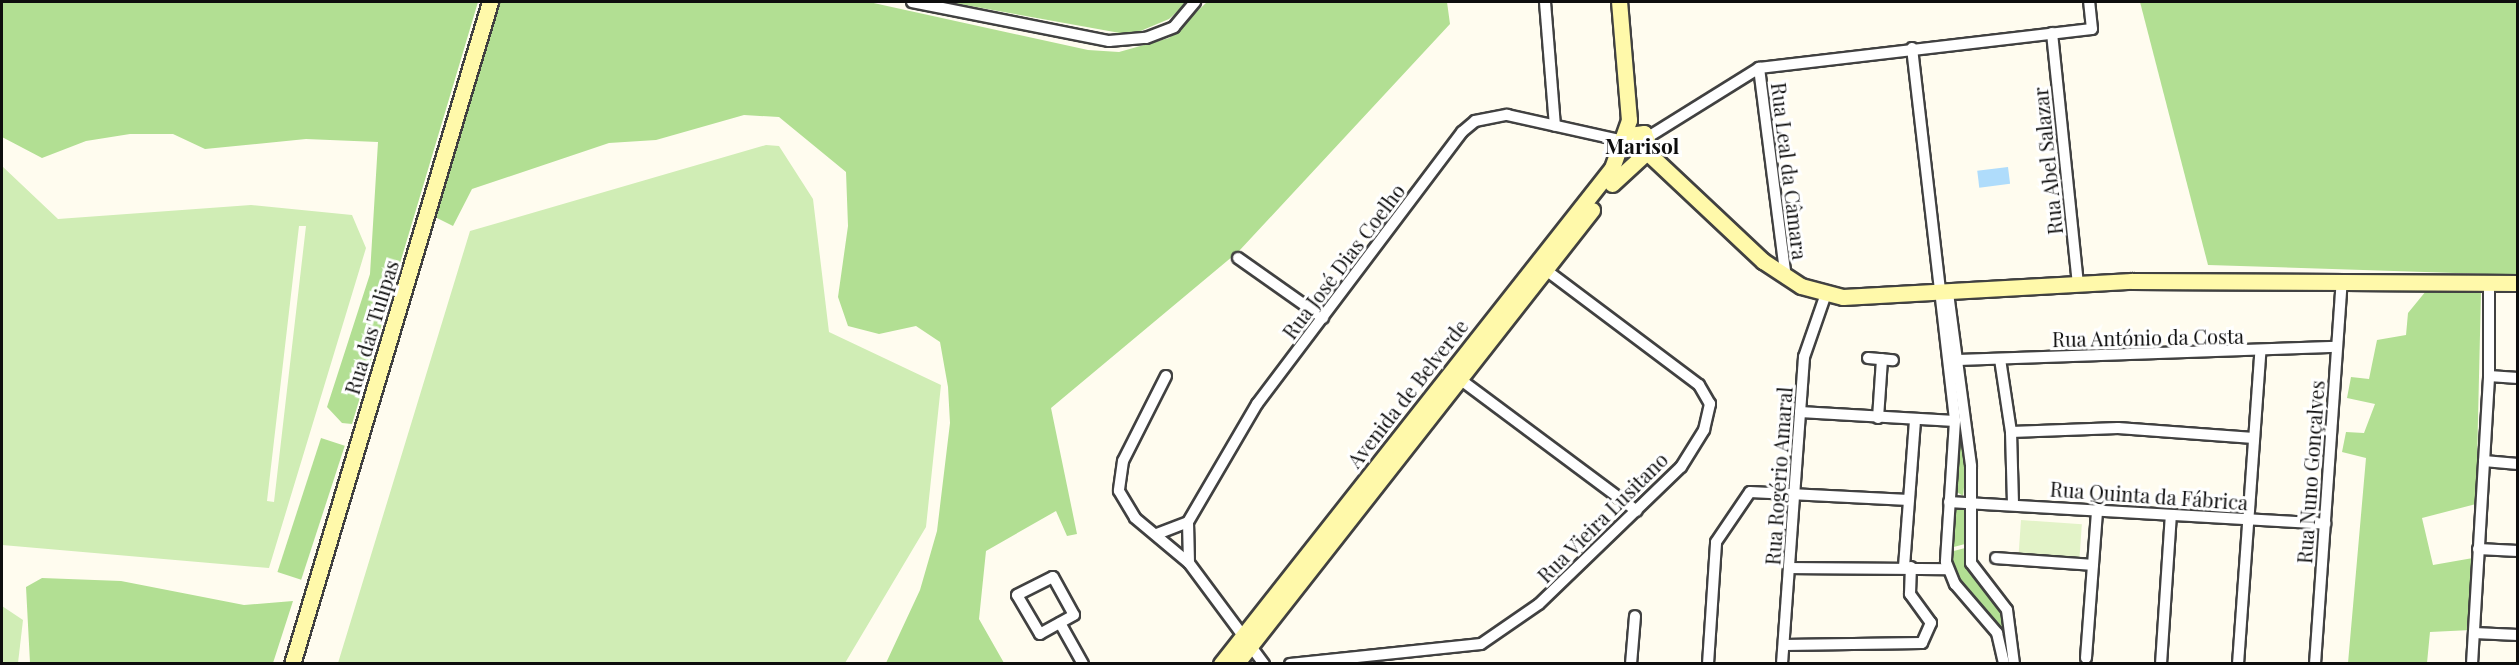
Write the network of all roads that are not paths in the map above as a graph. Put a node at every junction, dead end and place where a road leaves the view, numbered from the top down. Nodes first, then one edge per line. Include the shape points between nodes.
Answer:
1 (490, 2) edge
2 (912, 2) edge
3 (1195, 2) edge
4 (1545, 2) edge
5 (1619, 2) edge
6 (1629, 2) edge
7 (2089, 2) edge
8 (2052, 33) junction
9 (1912, 48) junction
10 (1759, 68) junction
11 (1555, 126) junction
12 (1646, 135) junction
13 (1625, 141) junction
14 (1644, 155) junction
15 (1238, 258) dead end
16 (1541, 267) junction
17 (1786, 278) junction
18 (2342, 282) junction
19 (2489, 283) junction
20 (2517, 283) edge
21 (2078, 285) junction
22 (1944, 293) junction
23 (1826, 294) junction
24 (1323, 318) junction
25 (2337, 347) junction
26 (2260, 354) junction
27 (1868, 358) dead end
28 (2000, 359) junction
29 (1958, 360) junction
30 (1166, 376) dead end
31 (2489, 376) junction
32 (2517, 378) edge
33 (1461, 380) junction
34 (1800, 412) junction
35 (1878, 418) junction
36 (1915, 421) junction
37 (1955, 422) junction
38 (2011, 432) junction
39 (2254, 438) junction
40 (2484, 461) junction
41 (2517, 464) edge
42 (1795, 491) junction
43 (1909, 500) junction
44 (1949, 502) junction
45 (1972, 503) junction
46 (2013, 505) junction
47 (2097, 510) junction
48 (1637, 511) junction
49 (2171, 515) junction
50 (2248, 520) junction
51 (1188, 522) junction
52 (2325, 524) junction
53 (1156, 534) junction
54 (2478, 549) junction
55 (2517, 551) edge
56 (1996, 558) dead end
57 (1189, 563) junction
58 (2092, 565) junction
59 (1907, 567) junction
60 (1789, 568) junction
61 (1948, 569) junction
62 (1635, 616) dead end
63 (1060, 623) junction
64 (2474, 633) junction
65 (2517, 635) edge
66 (1245, 642) junction
67 (1784, 645) junction
68 (2086, 658) dead end
69 (292, 663) edge
70 (1083, 663) edge
71 (1221, 663) edge
72 (1236, 663) edge
73 (1264, 663) edge
74 (1290, 663) edge
75 (1631, 663) edge
76 (1708, 663) edge
77 (1782, 663) edge
78 (2004, 663) edge
79 (2014, 663) edge
80 (2161, 663) edge
81 (2238, 663) edge
82 (2314, 663) edge
83 (2472, 663) edge

1 - 69 main road, Rua das Tulipas
2 - 3 street via 1109,41 1146,38 1174,27
4 - 11 street
5 - 13 main road
6 - 12 main road
7 - 8 street via 2092,29
8 - 9 street
8 - 21 street, Rua Abel Salazar
9 - 10 street
9 - 22 street
10 - 12 street
10 - 17 street, Rua Leal da Câmara
11 - 13 street, Rua José Dias Coelho
11 - 24 street, Rua José Dias Coelho via 1507,115 1475,121
12 - 13 main road
12 - 14 main road
13 - 14 main road
13 - 16 main road, Avenida de Belverde
14 - 16 main road, Avenida de Belverde via 1622,171
14 - 17 main road
15 - 24 street
16 - 33 main road, Avenida de Belverde
16 - 48 street, Rua Vieira Lusitano via 1699,385 1710,404 1704,430 1681,467
16 - 66 main road, Avenida de Belverde
17 - 23 main road
18 - 19 main road
18 - 21 main road
18 - 25 street, Rua Nuno Gonçalves
19 - 20 main road
19 - 31 street
21 - 22 main road
22 - 23 main road via 1858,299
22 - 29 street
22 - 37 street
23 - 34 street, Rua Rogério Amaral via 1805,349
24 - 51 street, Rua José Dias Coelho via 1257,404
25 - 26 street, Rua António da Costa
25 - 52 street, Rua Nuno Gonçalves
26 - 28 street, Rua António da Costa via 2117,351
26 - 39 street
27 - 35 street via 1888,360
28 - 29 street, Rua António da Costa
28 - 38 street
29 - 45 street
30 - 53 street via 1117,477 1124,503
31 - 32 street
31 - 40 street
33 - 48 street
33 - 66 main road, Avenida de Belverde
34 - 35 street
34 - 42 street, Rua Rogério Amaral
35 - 36 street
36 - 37 street
36 - 43 street
37 - 44 street
38 - 39 street via 2125,429
38 - 46 street
39 - 50 street
40 - 41 street
40 - 54 street
42 - 43 street
42 - 60 street, Rua Rogério Amaral
42 - 76 street via 1750,492 1719,537
43 - 59 street
44 - 45 street, Rua Quinta da Fábrica
44 - 61 street
45 - 46 street, Rua Quinta da Fábrica
45 - 79 street via 1971,563 2007,610
46 - 47 street, Rua Quinta da Fábrica
47 - 49 street, Rua Quinta da Fábrica
47 - 58 street
48 - 74 street, Rua Vieira Lusitano via 1514,626 1481,644
49 - 50 street, Rua Quinta da Fábrica
49 - 80 street
50 - 52 street, Rua Quinta da Fábrica
50 - 81 street
51 - 53 street
51 - 57 street
52 - 82 street, Rua Nuno Gonçalves
53 - 57 street
54 - 55 street
54 - 64 street
56 - 58 street
57 - 66 street
58 - 68 street
59 - 60 street via 1848,572
59 - 61 street
59 - 67 street via 1910,594 1931,623 1922,643
60 - 67 street, Rua Rogério Amaral
61 - 78 street via 1997,633
62 - 75 street
63 - 63 street via 1040,634 1017,595 1053,577 1074,615
63 - 70 street
64 - 65 street
64 - 83 street
66 - 71 main road, Avenida de Belverde
66 - 72 main road, Avenida de Belverde
66 - 73 street
67 - 77 street, Rua Rogério Amaral

